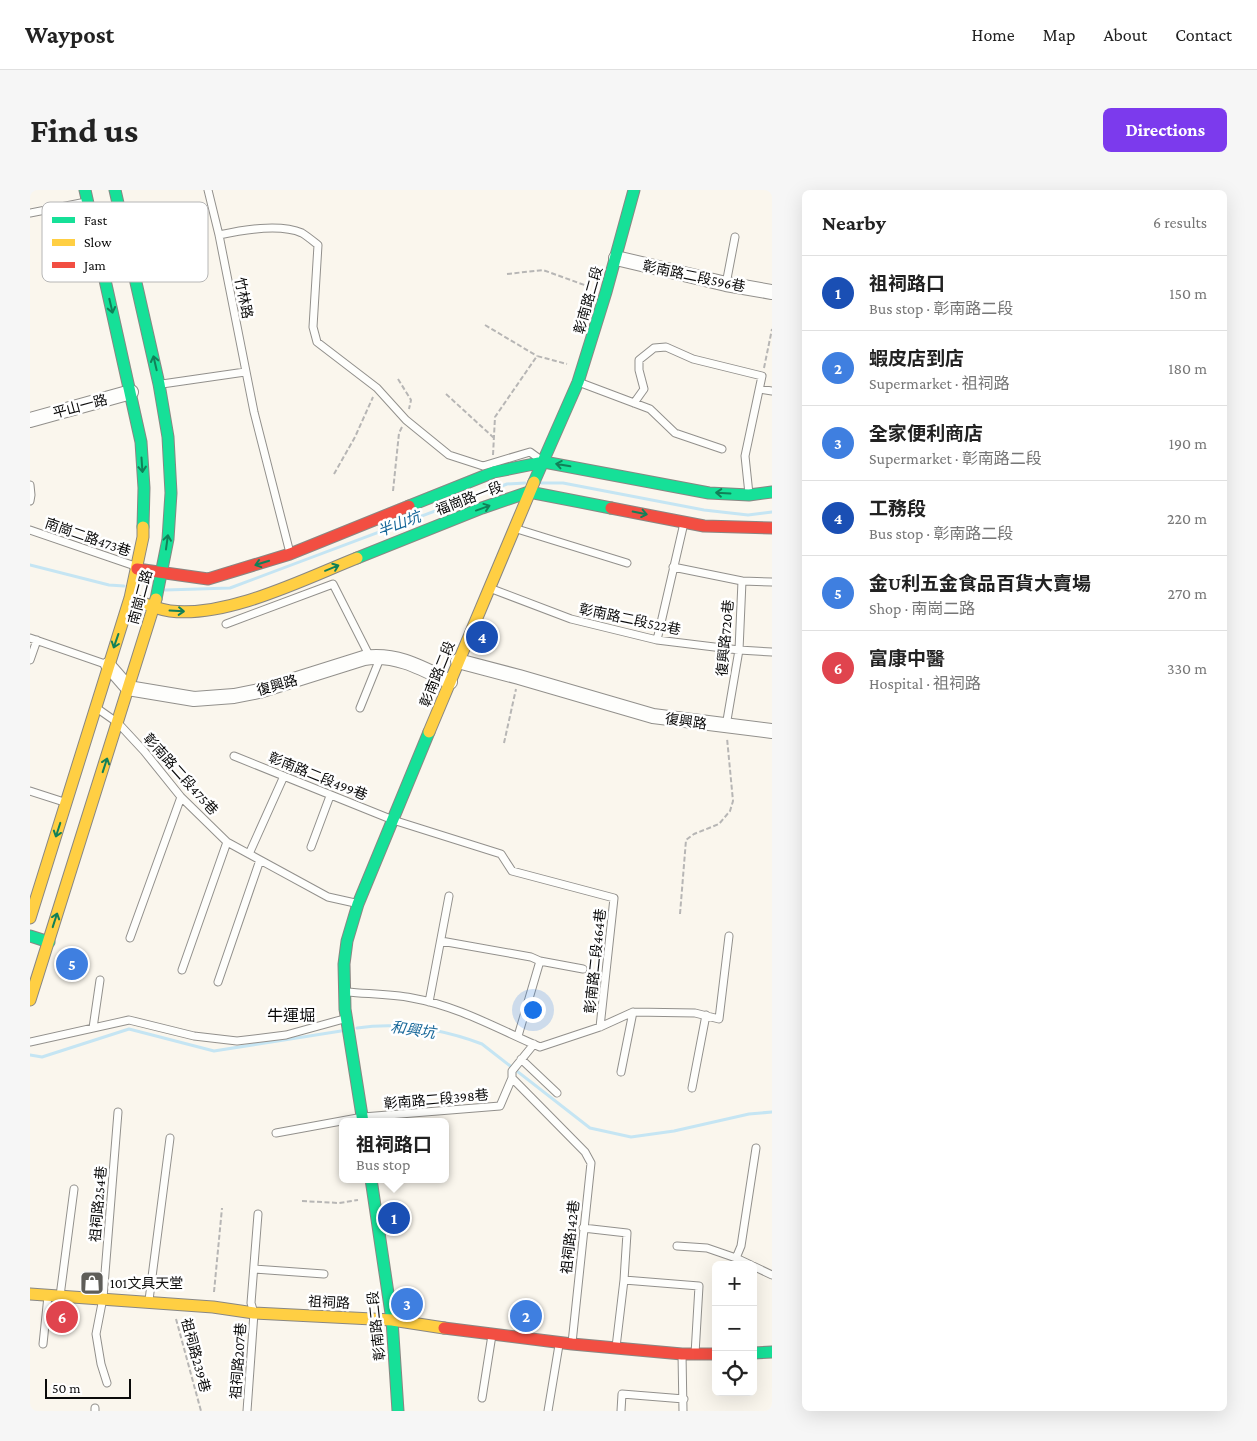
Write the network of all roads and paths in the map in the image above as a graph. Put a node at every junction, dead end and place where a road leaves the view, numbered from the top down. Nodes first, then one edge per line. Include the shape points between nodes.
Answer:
1 (208, 190) edge
2 (634, 190) edge
3 (86, 196) edge
4 (66, 202) edge
5 (42, 209) edge
6 (30, 213) edge
7 (218, 235) junction
8 (735, 237) dead end
9 (616, 258) junction
10 (507, 274) dead end
11 (106, 282) edge
12 (136, 282) edge
13 (726, 284) junction
14 (606, 292) junction
15 (772, 292) edge
16 (485, 325) dead end
17 (772, 329) edge
18 (537, 356) junction
19 (584, 368) junction
20 (245, 372) junction
21 (762, 376) junction
22 (398, 379) dead end
23 (578, 382) junction
24 (159, 384) junction
25 (377, 388) junction
26 (760, 389) junction
27 (772, 391) edge
28 (131, 392) junction
29 (446, 394) dead end
30 (634, 403) junction
31 (30, 420) edge
32 (406, 420) junction
33 (494, 438) junction
34 (722, 449) dead end
35 (544, 462) junction
36 (493, 463) junction
37 (334, 474) dead end
38 (533, 483) junction
39 (30, 485) edge
40 (393, 491) dead end
41 (772, 492) edge
42 (749, 495) junction
43 (30, 501) edge
44 (684, 522) junction
45 (514, 528) junction
46 (772, 528) edge
47 (30, 530) edge
48 (290, 554) junction
49 (627, 563) dead end
50 (673, 567) junction
51 (137, 570) junction
52 (162, 574) junction
53 (742, 581) junction
54 (772, 582) edge
55 (489, 588) junction
56 (130, 598) junction
57 (154, 607) junction
58 (226, 624) dead end
59 (34, 639) edge
60 (656, 640) junction
61 (739, 650) junction
62 (772, 652) edge
63 (375, 657) junction
64 (30, 660) edge
65 (458, 662) junction
66 (108, 665) junction
67 (519, 677) junction
68 (450, 682) junction
69 (128, 688) junction
70 (96, 707) junction
71 (360, 708) dead end
72 (118, 723) junction
73 (726, 726) junction
74 (772, 731) edge
75 (504, 743) dead end
76 (234, 756) dead end
77 (284, 776) junction
78 (30, 791) edge
79 (330, 796) junction
80 (180, 797) junction
81 (66, 802) junction
82 (393, 820) junction
83 (227, 842) junction
84 (311, 847) dead end
85 (249, 854) junction
86 (260, 860) junction
87 (449, 896) dead end
88 (358, 904) junction
89 (680, 914) dead end
90 (30, 918) edge
91 (30, 936) edge
92 (729, 936) dead end
93 (130, 938) dead end
94 (441, 941) junction
95 (48, 942) junction
96 (540, 960) junction
97 (583, 969) dead end
98 (182, 970) dead end
99 (100, 980) dead end
100 (218, 982) dead end
101 (344, 992) junction
102 (30, 1000) edge
103 (429, 1002) junction
104 (633, 1012) junction
105 (706, 1016) junction
106 (348, 1026) junction
107 (600, 1027) junction
108 (93, 1028) junction
109 (518, 1036) junction
110 (30, 1042) edge
111 (534, 1044) junction
112 (521, 1059) junction
113 (621, 1072) dead end
114 (512, 1074) junction
115 (692, 1088) dead end
116 (557, 1093) dead end
117 (118, 1112) dead end
118 (363, 1118) edge
119 (374, 1118) edge
120 (339, 1123) edge
121 (276, 1133) dead end
122 (170, 1138) dead end
123 (756, 1148) dead end
124 (371, 1183) edge
125 (74, 1189) dead end
126 (373, 1198) junction
127 (302, 1201) dead end
128 (222, 1208) dead end
129 (258, 1214) dead end
130 (583, 1228) junction
131 (677, 1246) dead end
132 (736, 1258) junction
133 (743, 1261) edge
134 (757, 1268) edge
135 (254, 1269) junction
136 (324, 1274) dead end
137 (772, 1275) edge
138 (624, 1280) junction
139 (30, 1294) edge
140 (54, 1296) junction
141 (102, 1298) junction
142 (148, 1303) junction
143 (173, 1305) junction
144 (213, 1307) junction
145 (254, 1313) junction
146 (392, 1320) junction
147 (492, 1335) junction
148 (560, 1342) junction
149 (44, 1344) dead end
150 (572, 1344) junction
151 (616, 1348) junction
152 (772, 1352) edge
153 (757, 1353) edge
154 (682, 1354) junction
155 (696, 1354) junction
156 (712, 1354) edge
157 (107, 1383) dead end
158 (482, 1398) dead end
159 (684, 1399) junction
160 (201, 1411) edge
161 (247, 1411) edge
162 (398, 1411) edge
163 (548, 1411) edge
164 (621, 1411) edge
165 (683, 1411) edge

1 - 7 lane, 竹林路
2 - 9 main road, 彰南路二段
3 - 4 lane
5 - 6 lane
7 - 20 lane, 竹林路
7 - 25 lane via 244,229 284,229 302,234 318,245 313,327 317,342
8 - 13 lane
9 - 13 street, 彰南路二段596巷
9 - 14 main road, 彰南路二段
10 - 14 path via 543,270
11 -> 28 main road, 南崗二路
24 -> 12 main road, 南崗二路
13 - 15 street, 彰南路二段596巷
14 - 19 main road, 彰南路二段
16 - 18 path
17 - 21 path
18 - 19 path
18 - 33 path via 495,417
19 - 23 main road, 彰南路二段
20 - 24 lane
20 - 48 lane, 竹林路
21 - 26 lane
21 - 30 lane via 694,359 666,346 654,348 640,360 644,390
22 - 32 path via 411,400
23 - 30 lane
23 - 35 main road, 彰南路二段
52 -> 24 main road, 南崗二路 via 171,493 168,437
25 - 32 lane
25 - 37 path via 356,437
26 - 27 lane
26 - 42 lane via 745,456
28 - 31 street, 平山一路
28 -> 51 main road, 南崗二路 via 144,488 143,536
29 - 33 path
30 - 34 lane via 650,409 675,434
32 - 36 lane via 449,455 483,466
32 - 40 path via 399,433
33 - 36 path
35 - 36 lane via 530,452
35 - 38 main road, 彰南路二段
42 -> 35 main road, 福崗路一段 via 709,492
35 - 48 main road, 福崗路一段 via 494,472
38 -> 44 main road, 福崗路一段
38 - 45 main road, 彰南路二段
57 -> 38 main road, 福崗路一段 via 202,611 244,603 482,508
39 - 43 lane
41 - 42 main road, 福崗路一段
44 - 46 main road, 福崗路一段 via 704,526
44 - 50 lane
45 - 49 lane
45 - 55 main road, 彰南路二段
47 - 51 lane, 南崗二路473巷 via 132,565
48 -> 52 main road, 福崗路一段 via 208,579
50 - 53 lane
50 - 60 lane
51 - 52 main road, 福崗路一段
51 - 56 main road, 南崗二路
52 - 57 main road, 南崗二路
53 - 54 lane, 復興路720巷
53 - 61 lane, 復興路720巷
55 - 60 lane, 彰南路二段522巷 via 571,619
55 - 65 main road, 彰南路二段
56 - 57 main road, 福崗路一段
56 -> 66 main road, 南崗二路
57 - 69 main road, 南崗二路
58 - 63 lane via 333,584
59 - 64 lane
59 - 66 lane
60 - 61 lane, 彰南路二段522巷
61 - 62 lane, 彰南路二段522巷
61 - 73 lane, 復興路720巷
63 - 68 street via 400,660
63 - 69 street, 復興路 via 234,696 194,699
63 - 71 lane
65 - 67 street, 復興路
65 - 68 main road, 彰南路二段
66 - 69 street
66 - 70 main road, 南崗二路
67 - 73 street, 復興路 via 652,716
67 - 75 path
68 - 82 main road, 彰南路二段
69 - 72 main road, 南崗二路
70 - 72 lane, 彰南路二段475巷
70 - 81 main road, 南崗二路
72 - 80 lane, 彰南路二段475巷
95 -> 72 main road, 南崗二路
73 - 74 street, 復興路
73 - 89 path via 734,801 719,824 686,840
76 - 77 lane, 彰南路二段499巷
77 - 79 lane, 彰南路二段499巷
77 - 85 lane
78 - 81 lane
79 - 82 lane, 彰南路二段499巷
79 - 84 lane
80 - 83 lane, 彰南路二段475巷
80 - 93 lane
81 -> 90 main road, 南崗二路
82 - 88 main road, 彰南路二段
82 - 107 lane, 彰南路二段464巷 via 501,854 512,872 614,898
83 - 85 lane, 彰南路二段475巷
83 - 98 lane
85 - 86 lane, 彰南路二段475巷
86 - 88 lane, 彰南路二段475巷 via 328,896
86 - 100 lane
87 - 94 lane
88 - 101 main road, 彰南路二段 via 347,941
91 - 95 main road
92 - 105 lane via 719,1020
94 - 96 lane
94 - 103 lane
95 - 102 main road, 南崗二路
96 - 97 lane
96 - 109 lane
99 - 108 lane
101 - 103 lane
101 - 106 main road, 彰南路二段
103 - 109 lane via 479,1018
104 - 105 lane
104 - 107 lane
104 - 113 lane
105 - 115 lane
106 - 108 lane via 237,1041 194,1036 129,1020
106 - 118 main road, 彰南路二段
107 - 111 lane via 540,1047
108 - 110 lane
109 - 111 lane
111 - 112 lane, 彰南路二段398巷
112 - 114 lane, 彰南路二段398巷
112 - 116 lane
114 - 119 lane, 彰南路二段398巷 via 500,1106
114 - 130 lane, 祖祠路142巷 via 585,1152 591,1163
117 - 141 lane, 祖祠路254巷
120 - 121 lane
122 - 142 lane
123 - 132 lane via 741,1246
124 - 126 main road, 彰南路二段
125 - 140 lane
126 - 127 path via 339,1203
126 - 146 main road, 彰南路二段
128 - 144 path
129 - 135 lane, 祖祠路207巷
130 - 138 lane via 627,1233
130 - 150 lane, 祖祠路142巷
131 - 132 lane via 707,1248
132 - 133 lane
134 - 137 lane
135 - 136 lane
135 - 145 lane, 祖祠路207巷 via 251,1303
138 - 151 lane
138 - 155 lane via 699,1286
139 - 140 main road, 祖祠路
140 - 141 main road, 祖祠路
140 - 149 lane
141 - 142 main road, 祖祠路
141 - 157 lane, 祖祠路254巷 via 96,1334 100,1364
142 - 143 main road, 祖祠路
143 - 144 main road, 祖祠路
143 - 160 path, 祖祠路239巷
144 - 145 main road, 祖祠路
145 - 146 main road, 祖祠路
145 - 161 lane, 祖祠路207巷
146 - 147 main road, 祖祠路
146 - 162 main road, 彰南路二段
147 - 148 main road, 祖祠路
147 - 158 lane
148 - 150 main road, 祖祠路
148 - 163 lane
150 - 151 main road, 祖祠路
151 - 154 main road, 祖祠路
152 - 153 main road
154 - 155 main road, 祖祠路
154 - 159 lane
155 - 156 main road, 祖祠路
159 - 164 lane via 622,1394
159 - 165 lane

